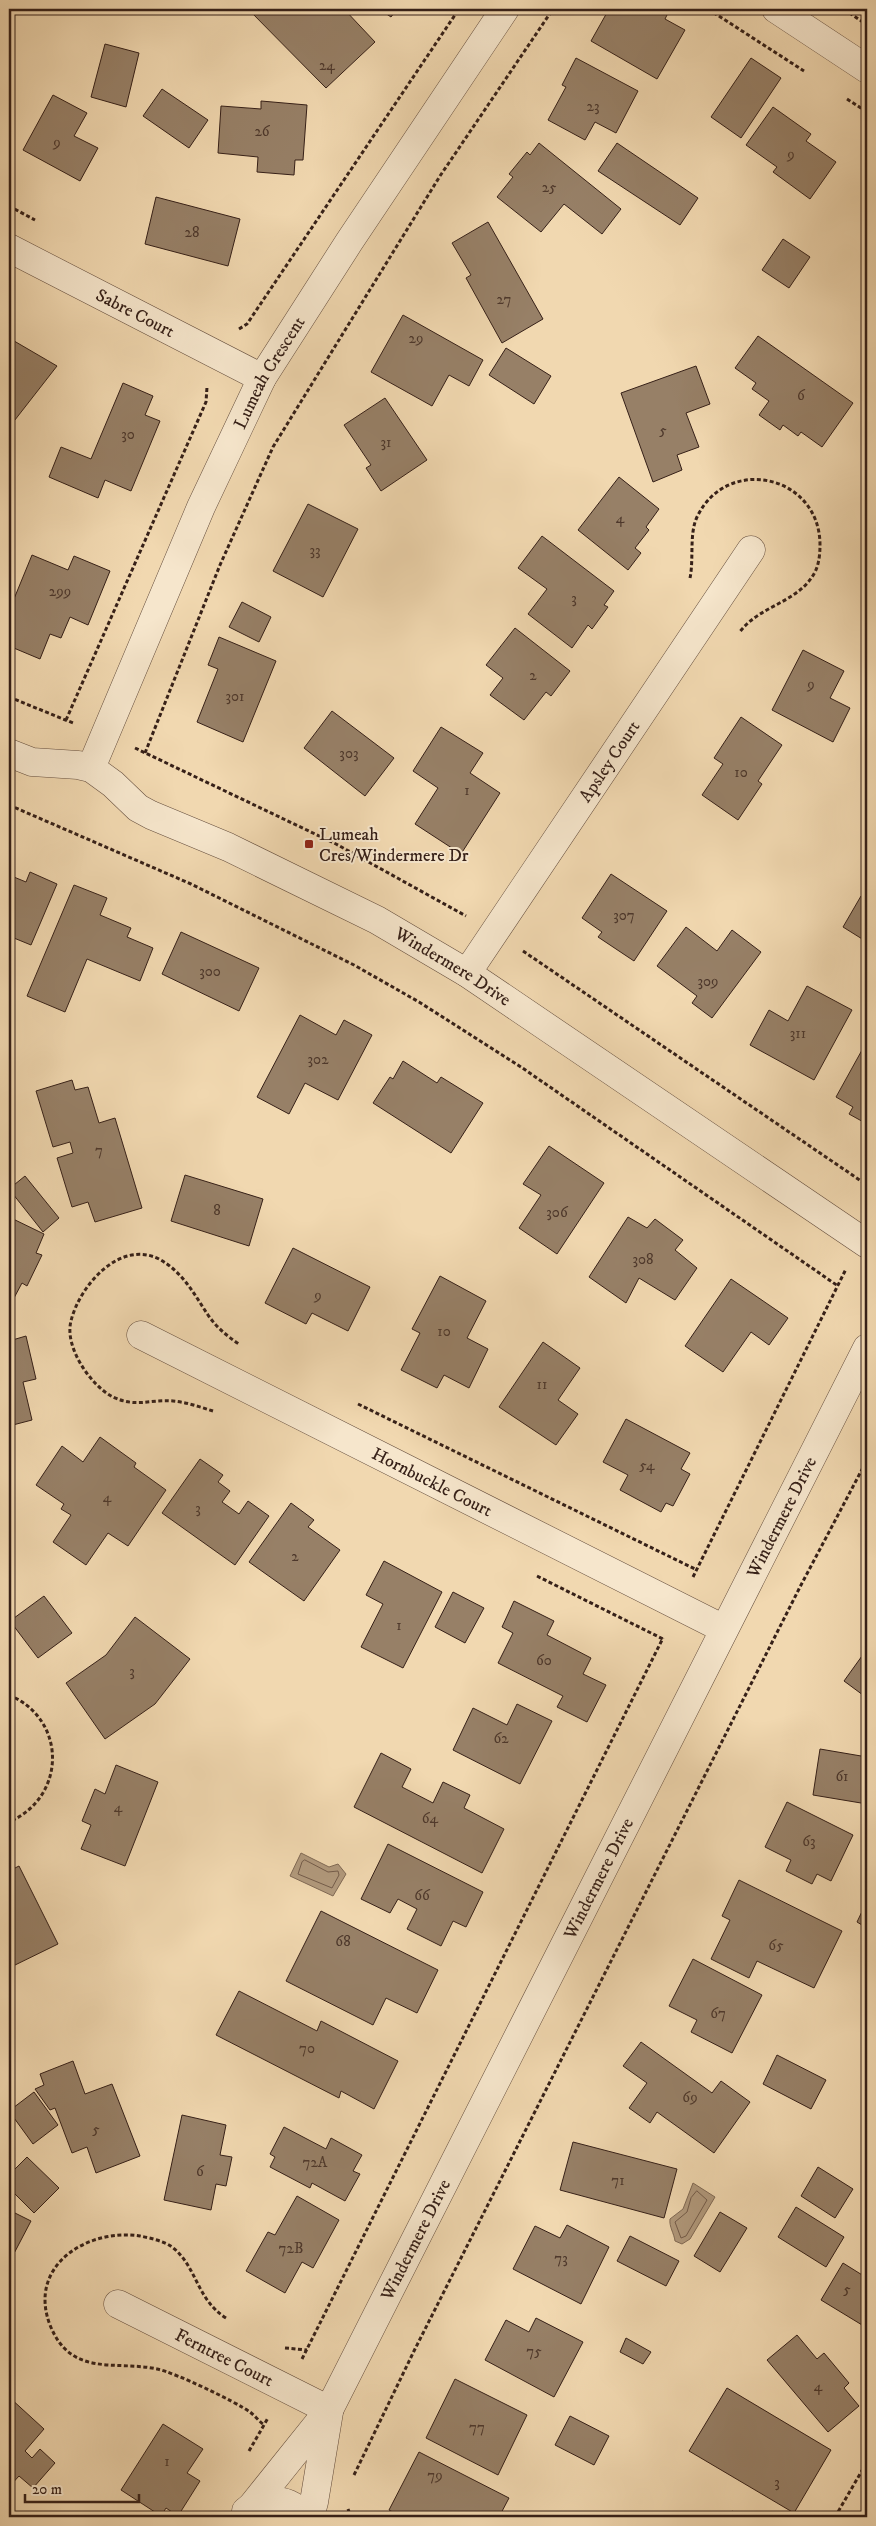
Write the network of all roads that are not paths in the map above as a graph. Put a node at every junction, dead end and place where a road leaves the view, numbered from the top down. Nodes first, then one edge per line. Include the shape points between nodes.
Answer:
1 (506, 9) edge
2 (776, 9) edge
3 (867, 69) edge
4 (9, 248) edge
5 (262, 378) junction
6 (752, 550) dead end
7 (9, 753) edge
8 (91, 768) junction
9 (467, 973) junction
10 (867, 1244) edge
11 (141, 1335) dead end
12 (867, 1348) edge
13 (724, 1629) junction
14 (118, 2304) dead end
15 (329, 2410) junction
16 (247, 2512) edge
17 (304, 2517) edge
18 (310, 2517) edge

1 - 5 street, Lumeah Crescent
2 - 3 street
4 - 5 street, Sabre Court
5 - 8 street, Lumeah Crescent via 201,507
6 - 9 street, Apsley Court
7 - 8 street, Windermere Drive via 32,762
8 - 9 street, Windermere Drive via 138,808 193,831 377,920
9 - 10 street, Windermere Drive
11 - 13 street, Hornbuckle Court
12 - 13 street, Windermere Drive
13 - 15 street, Windermere Drive
14 - 15 street, Ferntree Court
15 - 16 street, Windermere Drive
15 - 18 street, Windermere Drive
16 - 17 street via 263,2502 284,2502

